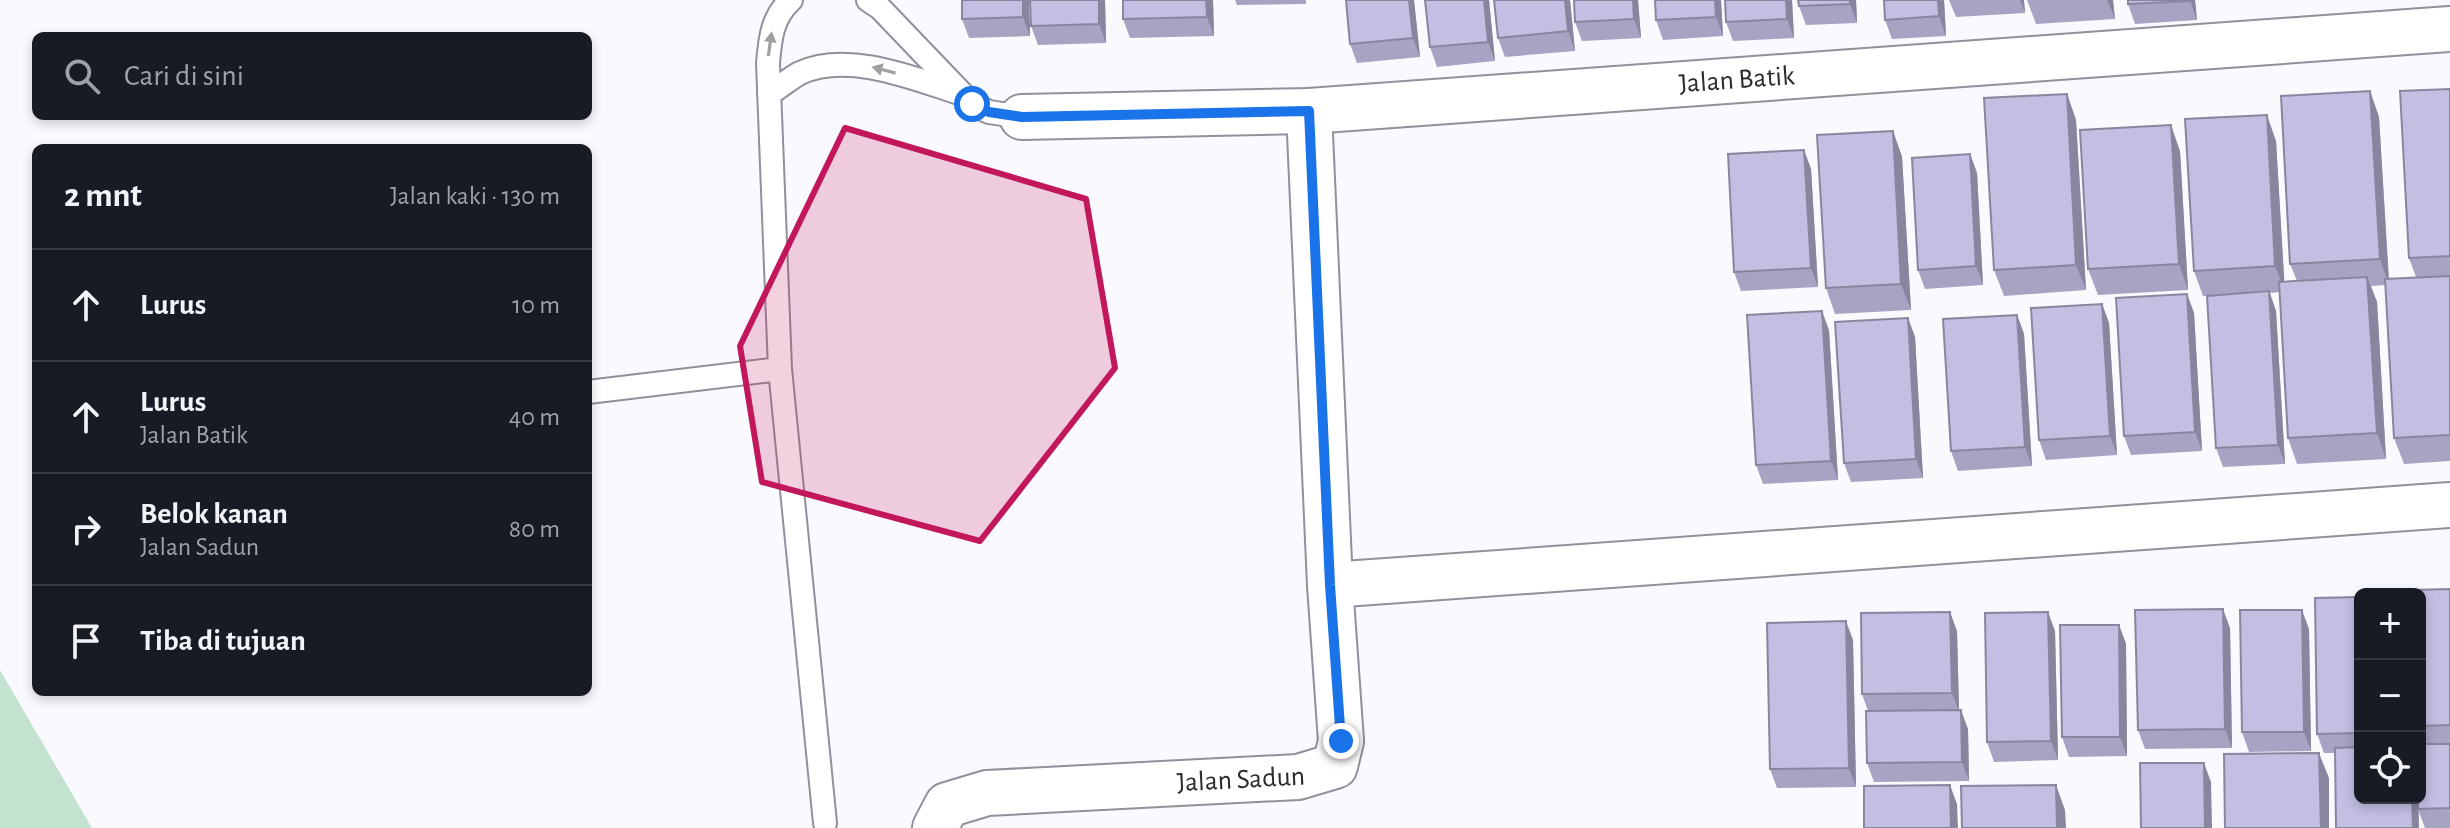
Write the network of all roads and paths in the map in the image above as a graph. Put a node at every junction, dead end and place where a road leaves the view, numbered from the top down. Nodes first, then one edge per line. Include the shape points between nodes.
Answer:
1 (791, 0) edge
2 (868, 0) edge
3 (2450, 29) edge
4 (959, 93) junction
5 (769, 94) junction
6 (1309, 111) junction
7 (1022, 117) joint
8 (780, 369) junction
9 (592, 392) edge
10 (2450, 505) edge
11 (1330, 585) junction
12 (825, 823) dead end
13 (935, 828) edge

5 -> 1 lane via 770,35 780,10
2 - 4 lane
3 - 6 street, Jalan Batik
4 -> 5 lane via 869,66 840,65 802,73
4 - 7 lane via 989,112
5 - 8 lane
6 - 7 street, Jalan Batik
6 - 11 street, Jalan Sadun
8 - 9 lane
8 - 12 lane
10 - 11 street
11 - 13 street, Jalan Sadun via 1341,741 1335,766 1298,777 987,793 947,805

